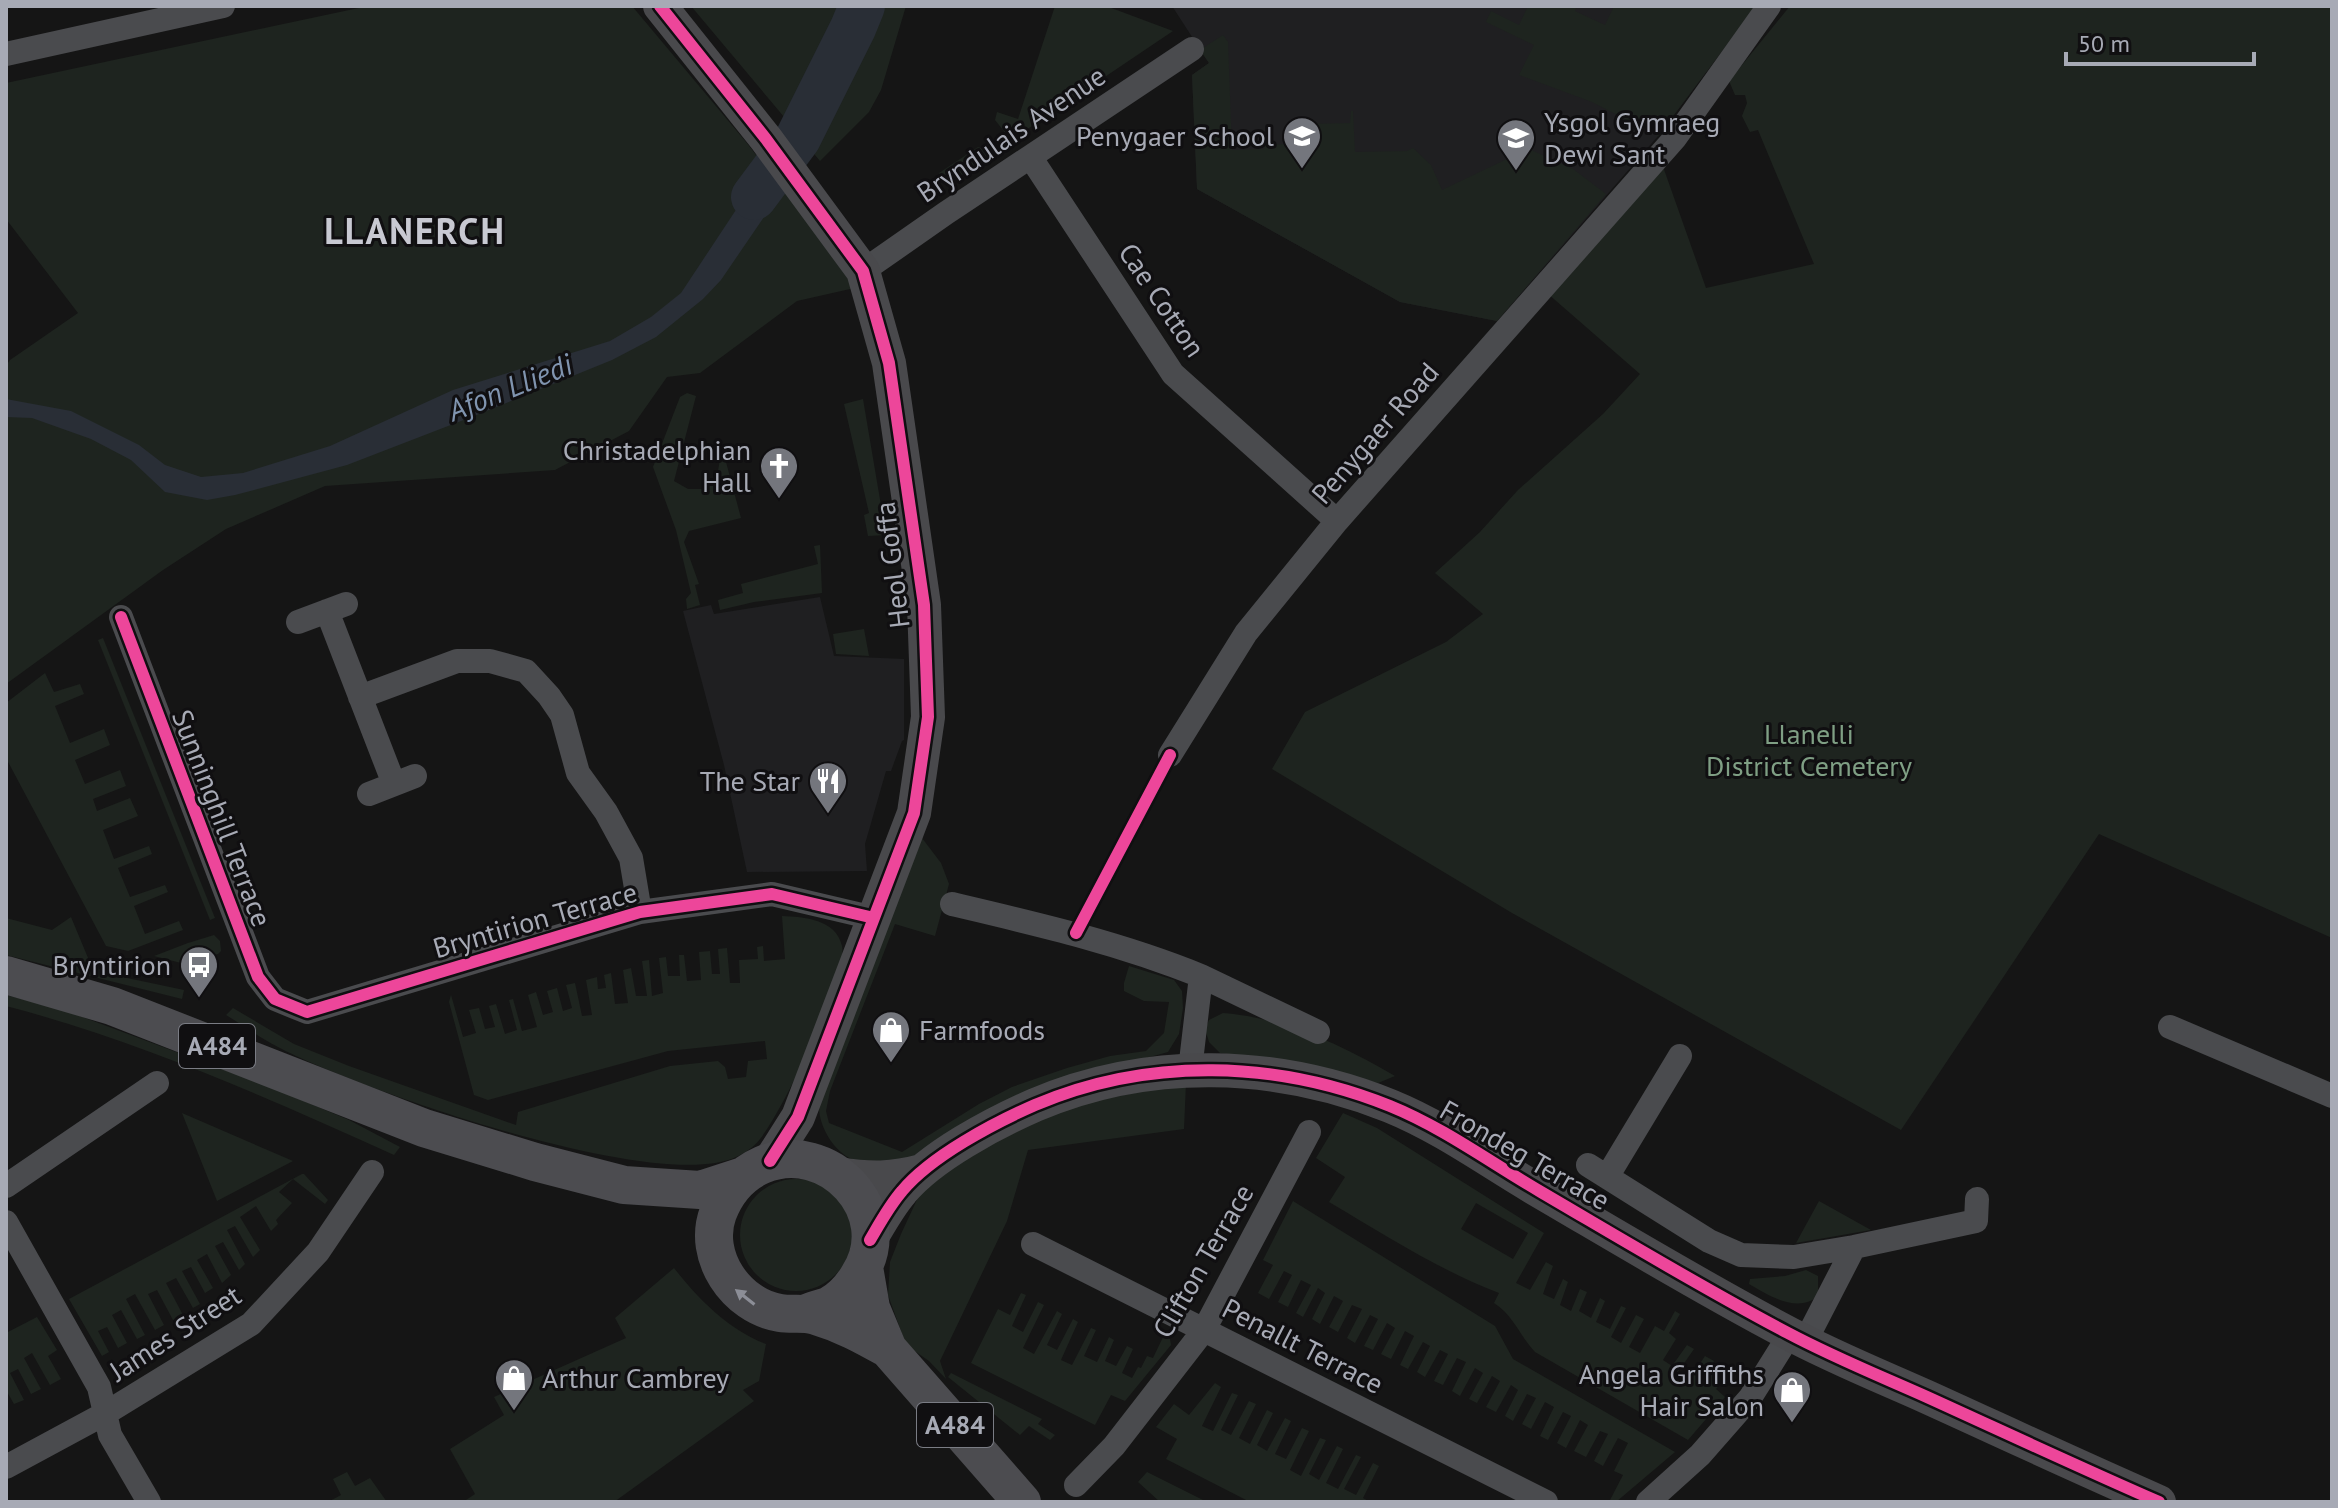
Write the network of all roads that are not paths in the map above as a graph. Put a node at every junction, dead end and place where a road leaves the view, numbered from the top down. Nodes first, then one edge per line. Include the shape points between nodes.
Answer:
1 (223, 6) edge
2 (660, 6) edge
3 (1769, 6) edge
4 (1192, 49) dead end
5 (6, 54) edge
6 (1031, 158) junction
7 (863, 271) junction
8 (1337, 521) junction
9 (121, 617) dead end
10 (298, 622) dead end
11 (360, 697) junction
12 (1170, 755) dead end
13 (369, 794) dead end
14 (952, 904) dead end
15 (640, 912) junction
16 (874, 918) junction
17 (6, 975) edge
18 (1201, 976) junction
19 (307, 1012) joint
20 (2170, 1027) dead end
21 (1318, 1032) dead end
22 (1680, 1056) dead end
23 (1190, 1070) junction
24 (157, 1083) dead end
25 (2332, 1096) edge
26 (798, 1117) junction
27 (1309, 1132) dead end
28 (757, 1169) junction
29 (831, 1170) junction
30 (922, 1171) junction
31 (372, 1172) dead end
32 (624, 1185) junction
33 (6, 1186) edge
34 (1977, 1199) dead end
35 (6, 1222) edge
36 (714, 1240) junction
37 (1033, 1244) dead end
38 (1854, 1247) junction
39 (867, 1253) junction
40 (807, 1313) junction
41 (1204, 1330) junction
42 (1798, 1338) junction
43 (888, 1349) junction
44 (106, 1413) junction
45 (6, 1467) edge
46 (1076, 1485) dead end
47 (149, 1502) edge
48 (1022, 1502) edge
49 (1546, 1502) edge
50 (1648, 1502) edge
51 (2159, 1502) edge

1 - 5 street
2 - 7 street, Heol Goffa
3 - 8 street, Penygaer Road via 1675,138
4 - 6 street, Bryndulais Avenue
6 - 7 street, Bryndulais Avenue
6 - 8 street, Cae Cotton via 1173,374
7 - 16 street, Heol Goffa via 889,363 924,605 928,717 914,813
8 - 12 street, Penygaer Road via 1246,633
9 - 19 street, Sunninghill Terrace via 258,977 275,999
10 - 11 street via 336,608
11 - 13 street via 404,780
11 - 15 street via 457,661 490,661 526,671 562,715 578,773 631,858
14 - 18 street via 1076,933
15 - 16 street, Bryntirion Terrace via 772,894
15 - 19 street, Bryntirion Terrace
16 - 26 street, Heol Goffa
17 - 32 main road, A484 via 112,1006 424,1128
18 - 21 street
18 - 23 street
20 - 25 street
22 - 38 street via 1597,1171 1709,1241 1741,1255 1794,1257
23 - 30 street, Frondeg Terrace via 1128,1076 1056,1096 997,1122
23 - 42 street, Frondeg Terrace via 1256,1071 1317,1082 1391,1106
24 - 33 street
26 - 28 street, Heol Goffa
26 - 29 street via 806,1140
27 - 41 street, Clifton Terrace
28 - 29 main road via 788,1159
28 - 32 main road, A484 via 700,1190
28 - 36 main road via 727,1194
29 - 30 street, Frondeg Terrace via 869,1179
29 - 39 main road via 863,1203 869,1221
30 - 39 street, Frondeg Terrace via 895,1200
31 - 44 street, James Street via 318,1252 251,1324
32 - 36 main road, A484 via 678,1213
34 - 38 street via 1976,1221
35 - 44 street via 99,1387
40 -> 36 main road via 780,1313 755,1305 734,1289 720,1266
37 - 41 street, Penallt Terrace
38 - 42 street
39 - 40 main road via 850,1288 831,1304
39 - 43 main road, A484 via 871,1308
40 - 43 main road, A484 via 848,1326
41 - 46 street, Clifton Terrace via 1114,1446
41 - 49 street, Penallt Terrace
42 - 50 street via 1700,1455
42 - 51 street, Frondeg Terrace
43 - 48 main road, A484
44 - 45 street, James Street
44 - 47 street via 110,1435

